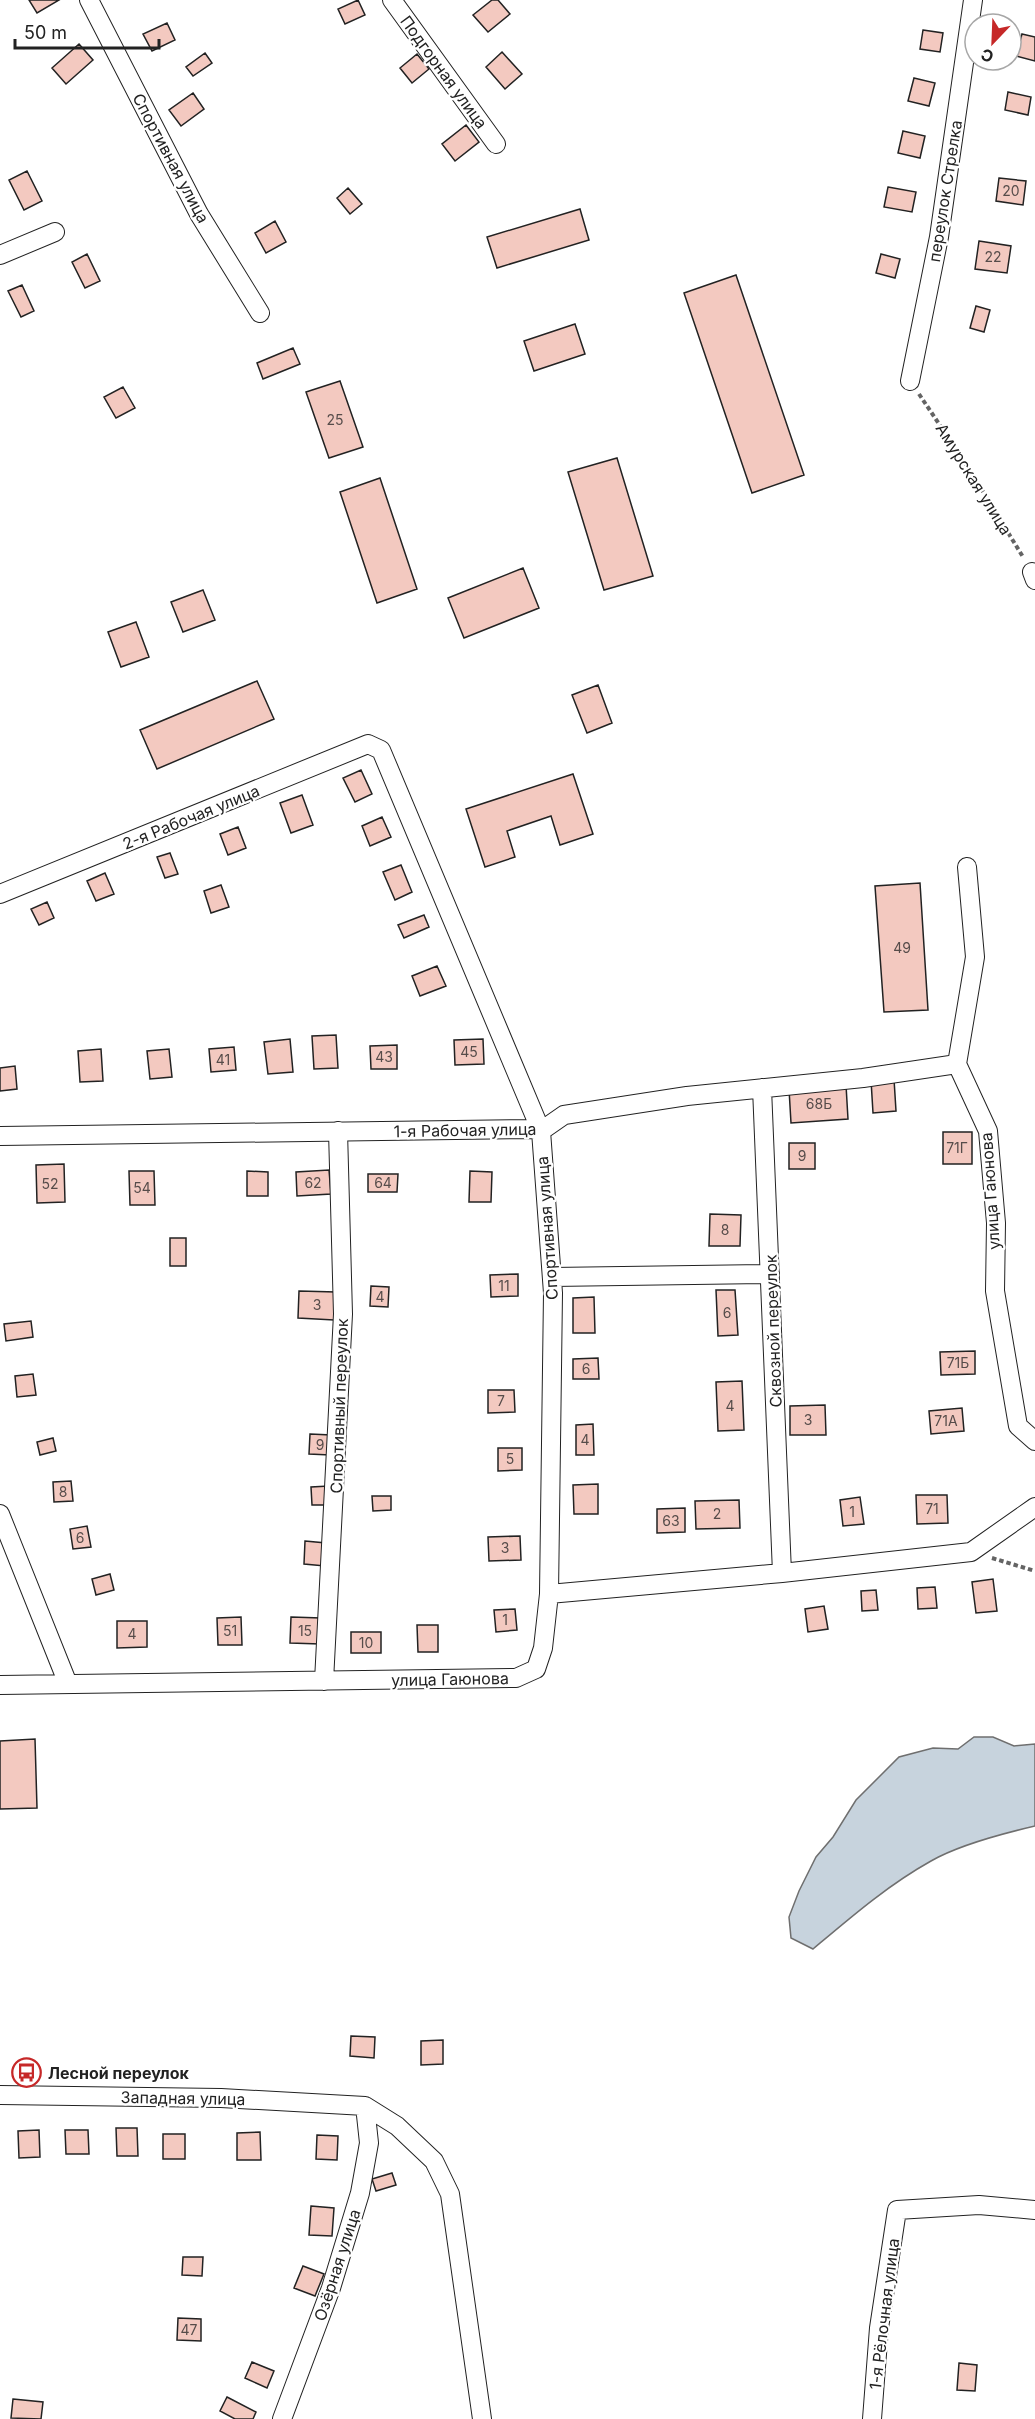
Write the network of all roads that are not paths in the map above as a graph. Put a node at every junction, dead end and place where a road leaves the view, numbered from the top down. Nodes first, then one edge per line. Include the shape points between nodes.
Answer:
1 (89, 0) edge
2 (392, 0) edge
3 (973, 0) edge
4 (496, 144) dead end
5 (55, 232) dead end
6 (0, 255) edge
7 (260, 313) dead end
8 (910, 381) road end
9 (381, 750) joint
10 (967, 867) dead end
11 (0, 894) edge
12 (957, 1064) junction
13 (762, 1088) junction
14 (338, 1131) junction
15 (540, 1131) junction
16 (0, 1136) edge
17 (770, 1275) junction
18 (552, 1277) junction
19 (1035, 1441) edge
20 (1035, 1507) edge
21 (0, 1514) edge
22 (782, 1573) junction
23 (549, 1594) junction
24 (324, 1681) junction
25 (68, 1684) junction
26 (0, 1685) edge
27 (0, 2095) edge
28 (365, 2106) junction
29 (1035, 2210) edge
30 (282, 2419) edge
31 (482, 2419) edge
32 (872, 2419) edge

1 - 7 street, Спортивная улица via 199,214
2 - 4 street, Подгорная улица
3 - 8 street, переулок Стрелка via 939,237
5 - 6 street
9 - 11 street, 2-я Рабочая улица via 368,744
9 - 15 street, Спортивная улица
10 - 12 street via 975,957
12 - 13 street, 1-я Рабочая улица
12 - 19 street, улица Гаюнова via 988,1131 996,1223 995,1291 1018,1426
13 - 15 street, 1-я Рабочая улица via 687,1095 564,1115
13 - 17 street, Сквозной переулок
14 - 15 street, 1-я Рабочая улица
14 - 16 street, 1-я Рабочая улица
14 - 24 street, Спортивный переулок via 344,1314
15 - 18 street, Спортивная улица
17 - 18 street
17 - 22 street, Сквозной переулок
18 - 23 street, Спортивная улица
20 - 22 street via 971,1552
21 - 25 street
22 - 23 street
23 - 24 street, улица Гаюнова via 543,1648 536,1669 516,1678
24 - 25 street, улица Гаюнова
25 - 26 street, улица Гаюнова
27 - 28 street, Западная улица via 221,2098
28 - 30 street, Озёрная улица via 369,2143 360,2193 331,2288
28 - 31 street via 397,2126 434,2161 450,2194
29 - 32 street, 1-я Рёлочная улица via 979,2205 897,2210 879,2328

